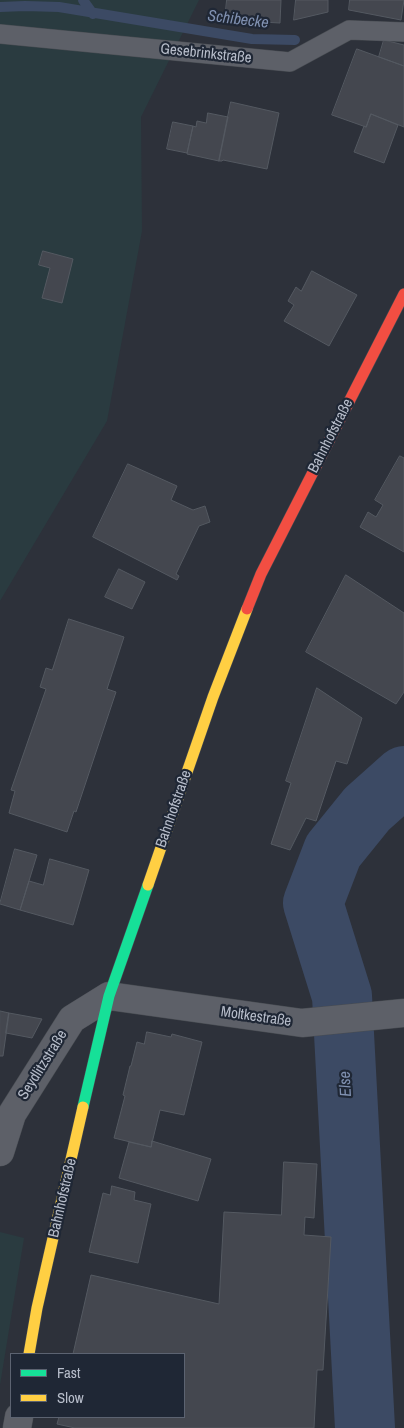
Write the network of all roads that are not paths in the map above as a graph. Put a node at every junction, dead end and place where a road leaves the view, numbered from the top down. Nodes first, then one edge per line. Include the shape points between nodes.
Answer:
1 (404, 32) edge
2 (0, 34) edge
3 (404, 294) edge
4 (109, 996) junction
5 (395, 1014) edge
6 (0, 1152) edge
7 (29, 1353) edge

1 - 2 lane, Gesebrinkstraße via 349,30 290,62
3 - 4 street, Bahnhofstraße via 261,574 213,697
4 - 5 street, Moltkestraße via 302,1023
4 - 6 street, Seydlitzstraße via 72,1019 12,1114
4 - 7 street, Bahnhofstraße

